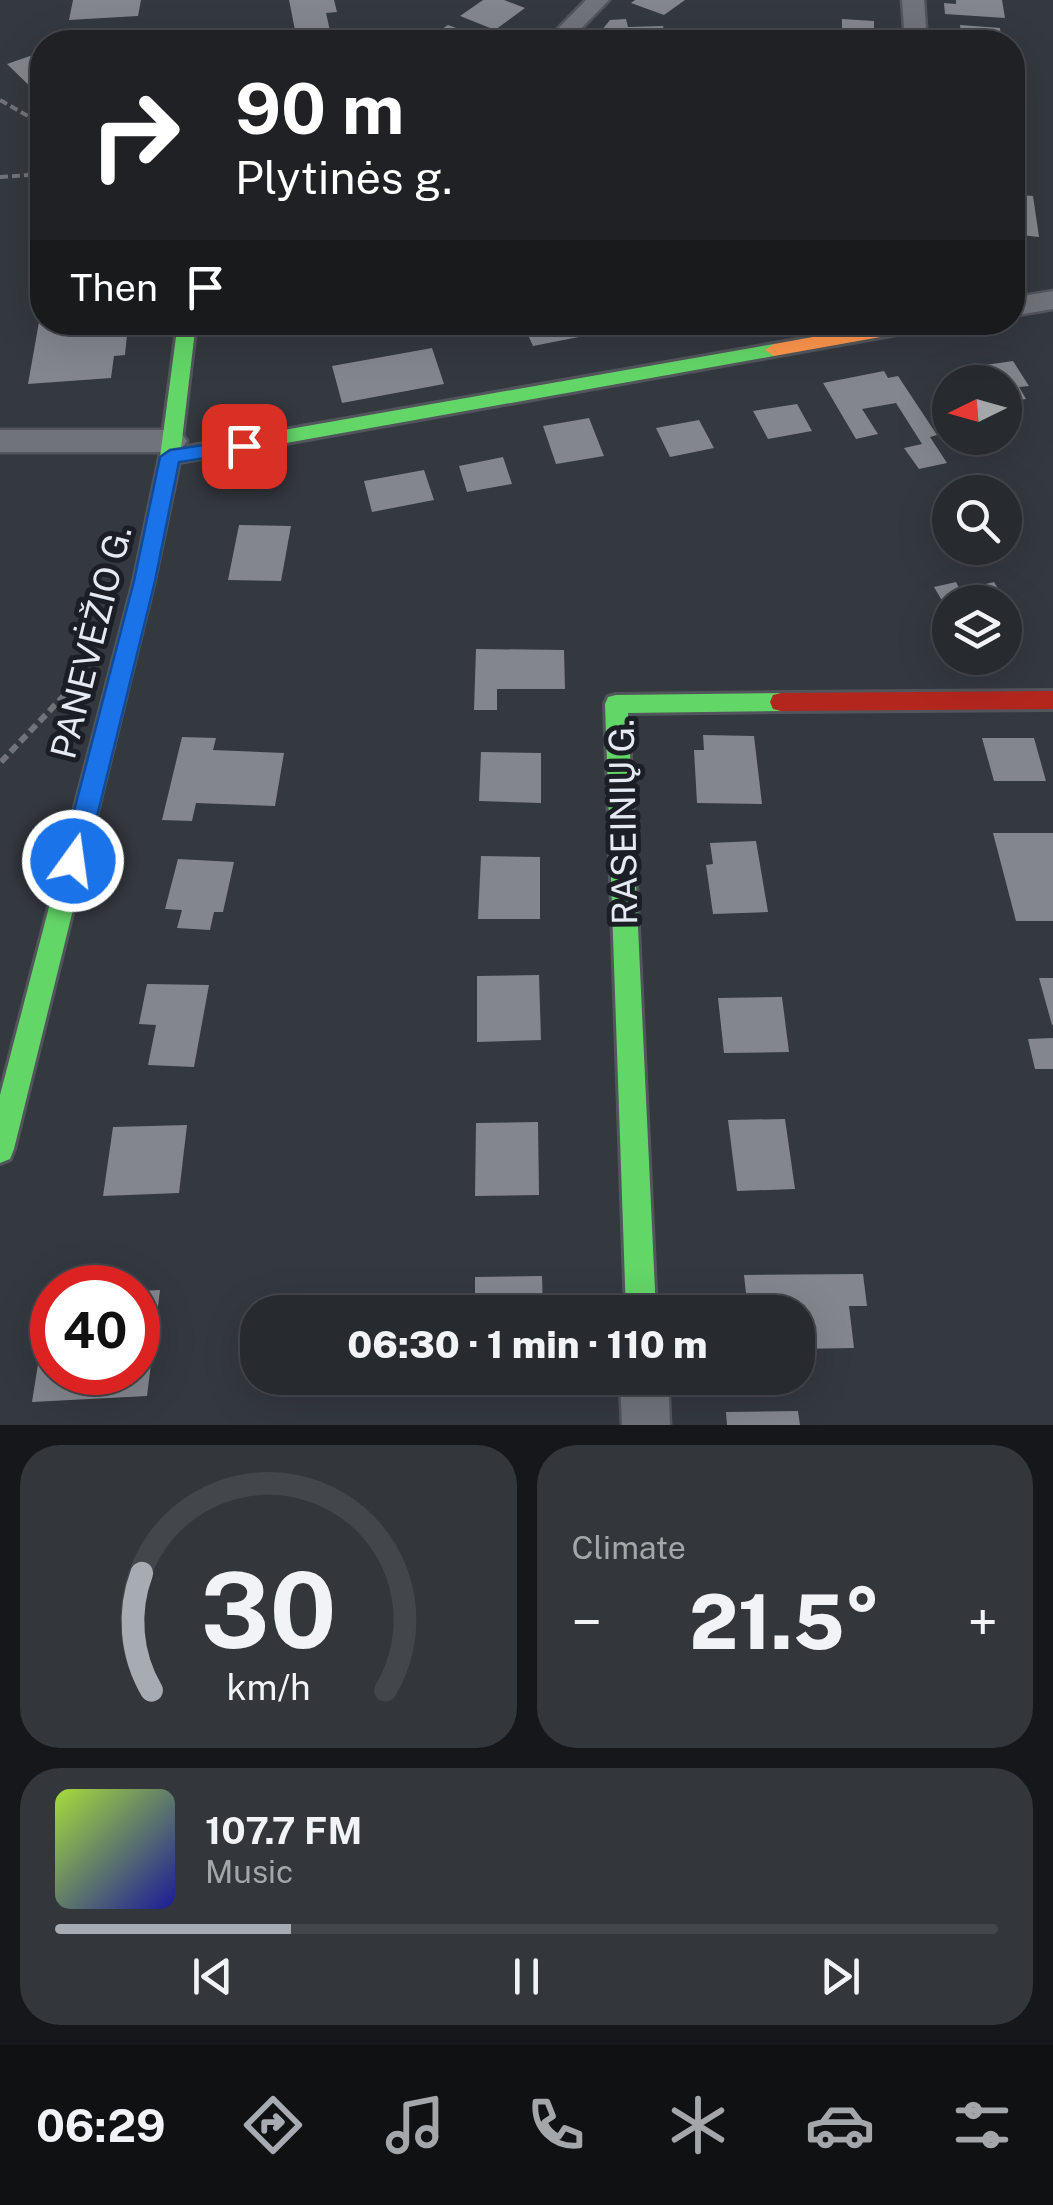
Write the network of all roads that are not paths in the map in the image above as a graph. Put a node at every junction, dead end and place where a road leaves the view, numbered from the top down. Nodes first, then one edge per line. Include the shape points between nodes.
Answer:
1 (598, 0) edge
2 (913, 0) edge
3 (568, 30) edge
4 (915, 30) edge
5 (1053, 300) edge
6 (1025, 305) edge
7 (184, 335) edge
8 (853, 335) edge
9 (0, 441) edge
10 (171, 449) junction
11 (1053, 700) edge
12 (0, 1148) edge
13 (641, 1295) edge
14 (645, 1395) edge
15 (646, 1425) edge

1 - 3 street
2 - 4 street
5 - 6 street
7 - 10 street, PANEVĖŽIO G.
8 - 10 street
9 - 10 street
10 - 12 street, PANEVĖŽIO G. via 144,581
11 - 13 street, RASEINIŲ G. via 616,704
14 - 15 street

